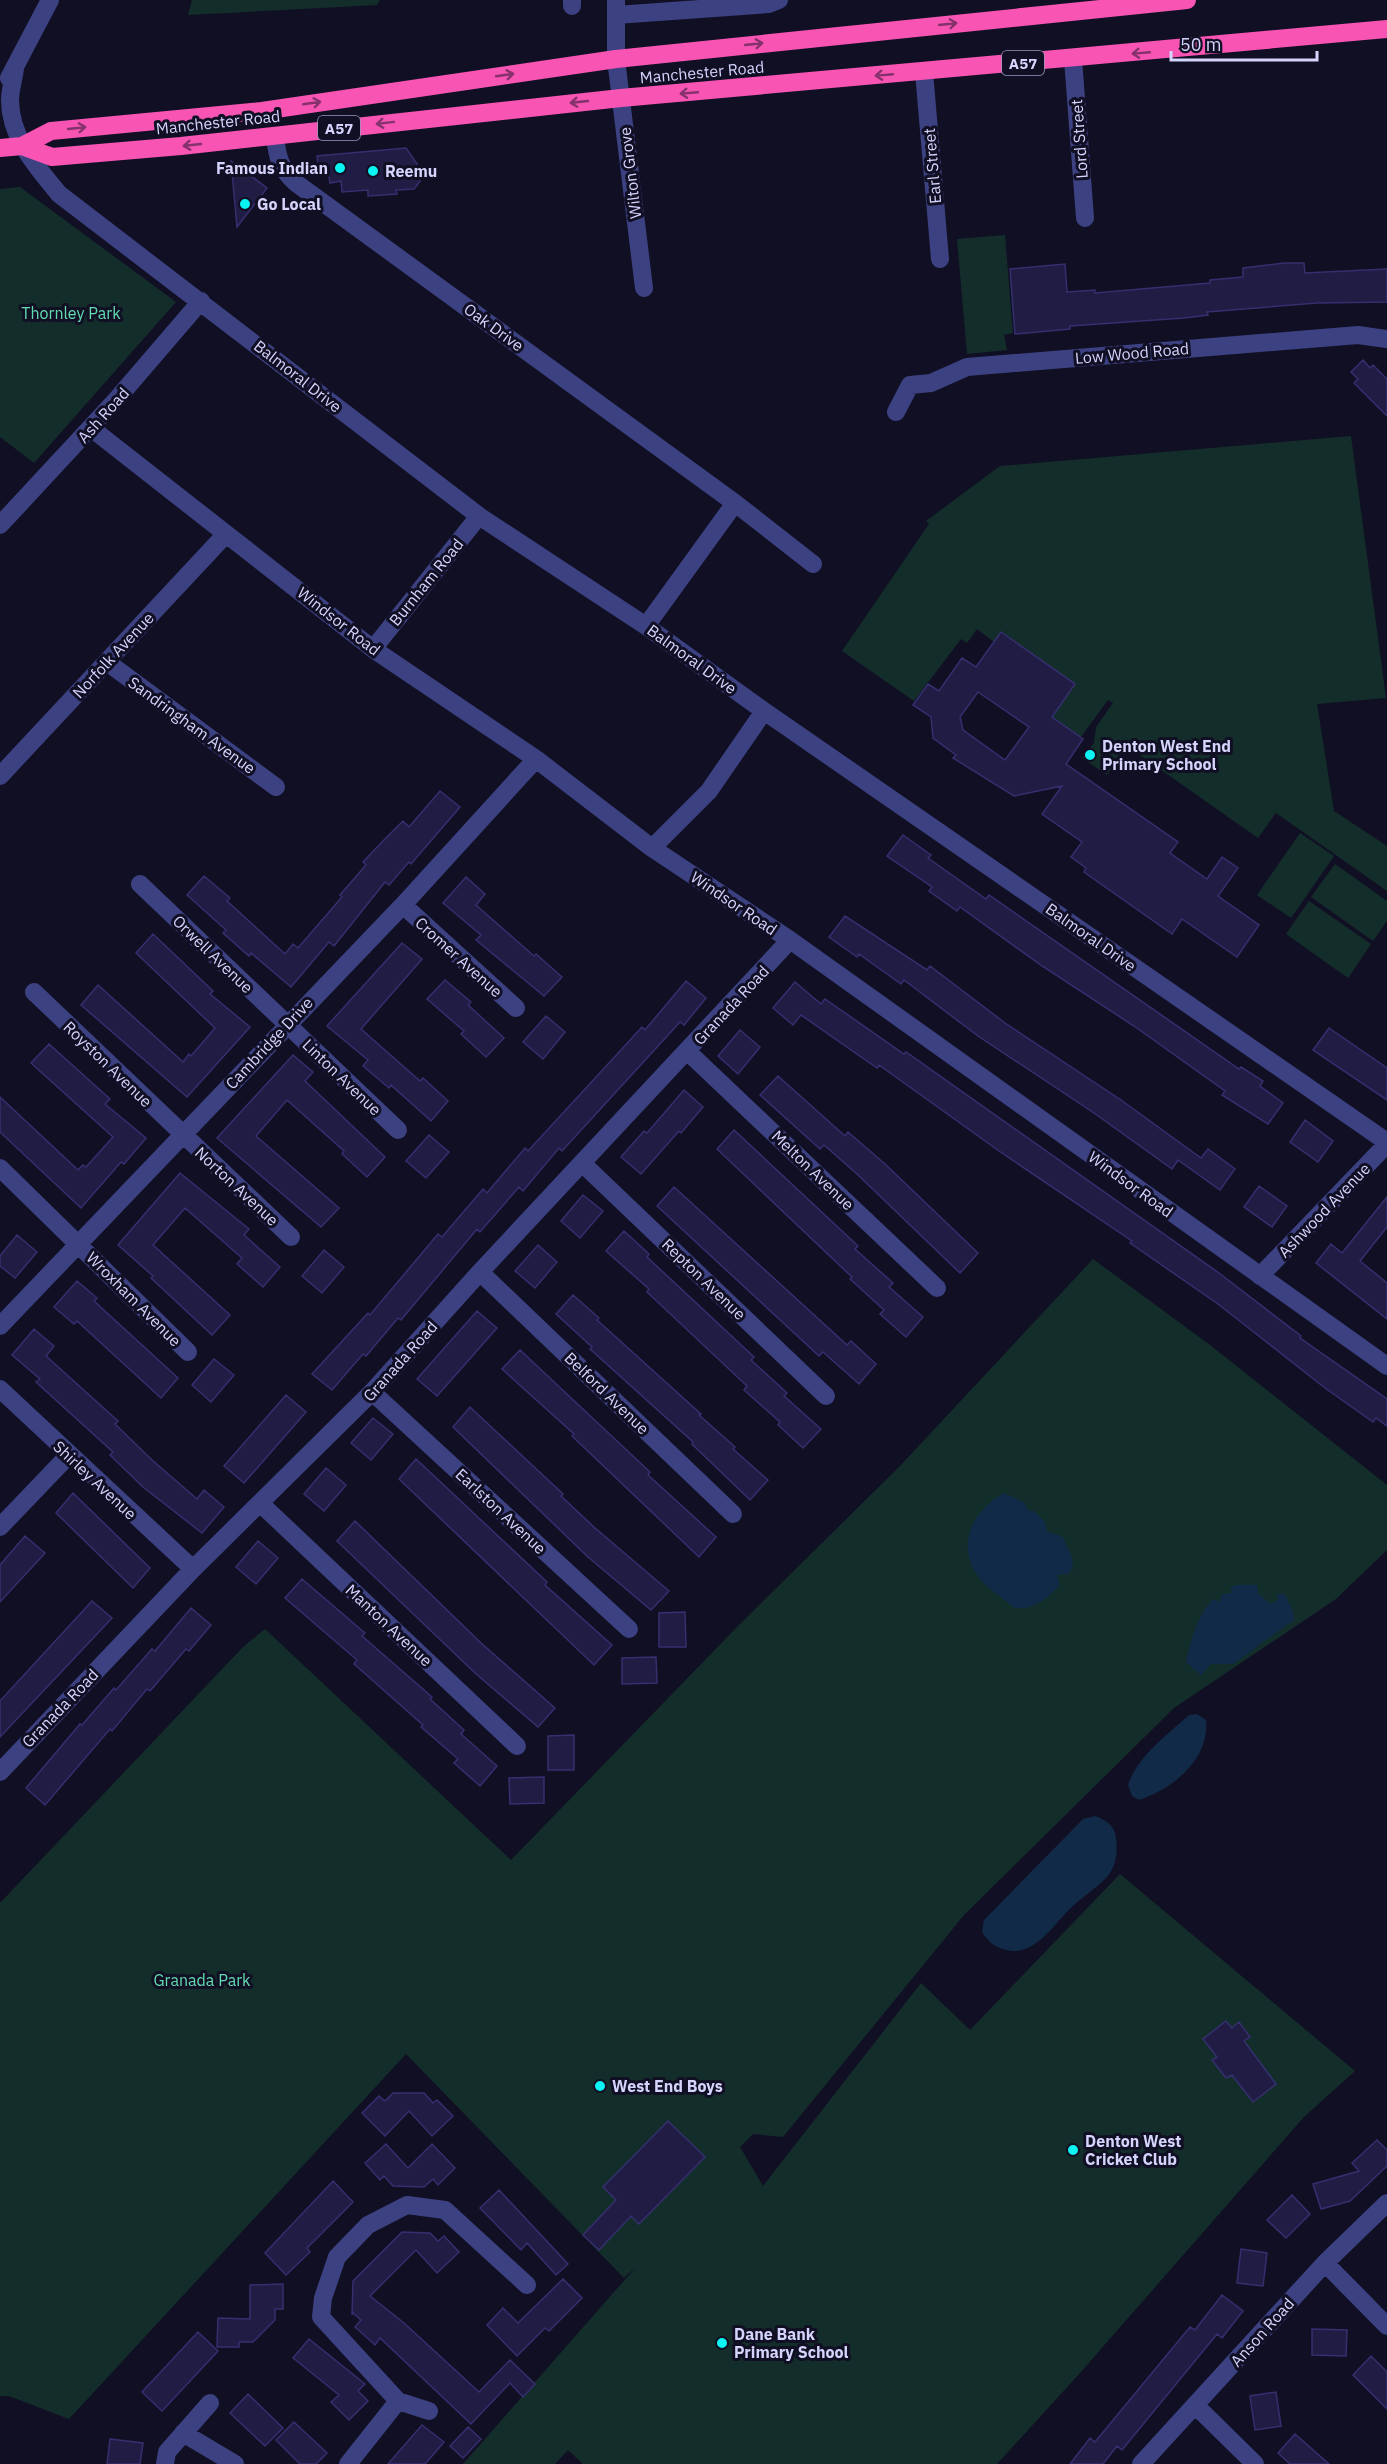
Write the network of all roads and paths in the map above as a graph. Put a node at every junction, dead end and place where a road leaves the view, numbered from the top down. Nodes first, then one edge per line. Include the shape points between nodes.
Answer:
1 (50, 0) edge
2 (779, 0) edge
3 (1187, 0) edge
4 (616, 8) edge
5 (1387, 29) edge
6 (616, 59) junction
7 (1073, 59) junction
8 (15, 68) junction
9 (924, 72) junction
10 (0, 93) edge
11 (621, 98) junction
12 (275, 136) junction
13 (22, 146) junction
14 (0, 148) edge
15 (1085, 218) dead end
16 (940, 259) dead end
17 (644, 288) dead end
18 (201, 301) junction
19 (1387, 339) edge
20 (896, 412) dead end
21 (91, 428) junction
22 (735, 503) junction
23 (479, 516) junction
24 (0, 525) edge
25 (226, 534) junction
26 (813, 564) dead end
27 (646, 626) junction
28 (373, 649) junction
29 (107, 662) junction
30 (764, 711) junction
31 (536, 759) junction
32 (0, 776) edge
33 (276, 787) dead end
34 (652, 848) junction
35 (140, 884) dead end
36 (403, 905) junction
37 (790, 940) junction
38 (34, 992) dead end
39 (516, 1008) dead end
40 (286, 1024) junction
41 (688, 1052) junction
42 (398, 1130) dead end
43 (183, 1135) junction
44 (1387, 1143) edge
45 (582, 1163) junction
46 (0, 1168) edge
47 (291, 1237) dead end
48 (80, 1245) junction
49 (480, 1272) junction
50 (1260, 1276) junction
51 (937, 1288) dead end
52 (0, 1326) edge
53 (188, 1352) dead end
54 (1387, 1366) edge
55 (0, 1389) edge
56 (372, 1392) junction
57 (826, 1396) dead end
58 (68, 1456) junction
59 (261, 1504) junction
60 (733, 1515) dead end
61 (0, 1527) edge
62 (193, 1569) junction
63 (629, 1629) dead end
64 (517, 1746) dead end
65 (0, 1772) edge
66 (1387, 2203) edge
67 (1325, 2263) junction
68 (527, 2285) dead end
69 (1387, 2326) edge
70 (398, 2401) junction
71 (210, 2403) dead end
72 (1195, 2405) junction
73 (429, 2411) dead end
74 (183, 2433) junction
75 (165, 2464) edge
76 (235, 2464) edge
77 (348, 2464) edge
78 (1141, 2464) edge
79 (1255, 2464) edge

1 - 8 street
2 - 4 street via 769,4
6 -> 3 highway, Manchester Road / A57
4 - 6 street, Wilton Grove
5 -> 7 highway, Manchester Road / A57
6 - 11 street, Wilton Grove
13 -> 6 highway, Manchester Road / A57 via 51,130 262,111
7 - 9 highway, Manchester Road / A57
7 - 15 street, Lord Street
8 - 10 street
8 - 13 street via 10,101
9 -> 11 highway, Manchester Road / A57
9 - 16 street, Earl Street
11 -> 12 highway, Manchester Road / A57
11 - 17 street, Wilton Grove
12 -> 13 highway, Manchester Road / A57 via 52,157
12 - 22 street, Oak Drive via 284,172 296,183
13 - 14 highway, Manchester Road / A57
13 - 18 street, Balmoral Drive via 59,194
18 - 21 street, Ash Road
18 - 23 street, Balmoral Drive
19 - 20 street, Low Wood Road via 1358,335 967,367 931,383 910,385
21 - 24 street, Ash Road
21 - 25 street, Windsor Road
22 - 26 street, Oak Drive
22 - 27 street
23 - 27 street, Balmoral Drive
23 - 28 street, Burnham Road
25 - 28 street, Windsor Road
25 - 29 street, Norfolk Avenue
27 - 30 street, Balmoral Drive
28 - 31 street, Windsor Road
29 - 32 street, Norfolk Avenue
29 - 33 street, Sandringham Avenue
30 - 34 street via 709,791
30 - 44 street, Balmoral Drive
31 - 34 street, Windsor Road
31 - 36 street, Cambridge Drive
34 - 37 street, Windsor Road
35 - 40 street, Orwell Avenue
36 - 39 street, Cromer Avenue
36 - 40 street, Cambridge Drive
37 - 41 street, Granada Road
37 - 50 street, Windsor Road
38 - 43 street, Royston Avenue
40 - 42 street, Linton Avenue
40 - 43 street, Cambridge Drive
41 - 45 street, Granada Road
41 - 51 street, Melton Avenue
43 - 47 street, Norton Avenue
43 - 48 street, Cambridge Drive
44 - 50 street, Ashwood Avenue
45 - 49 street, Granada Road
45 - 57 street, Repton Avenue
46 - 48 street, Wroxham Avenue
48 - 52 street, Cambridge Drive
48 - 53 street, Wroxham Avenue
49 - 56 street, Granada Road
49 - 60 street, Belford Avenue
50 - 54 street, Windsor Road
55 - 58 street, Shirley Avenue
56 - 59 street, Granada Road
56 - 63 street, Earlston Avenue
58 - 61 street
58 - 62 street, Shirley Avenue
59 - 62 street, Granada Road
59 - 64 street, Manton Avenue
62 - 65 street, Granada Road
66 - 67 street, Anson Road
67 - 69 street
67 - 72 street, Anson Road
68 - 70 street via 446,2210 406,2205 368,2225 337,2257 321,2317
70 - 73 street
70 - 77 street
71 - 74 street
72 - 78 street, Anson Road
72 - 79 street
74 - 75 street via 167,2452
74 - 76 street

